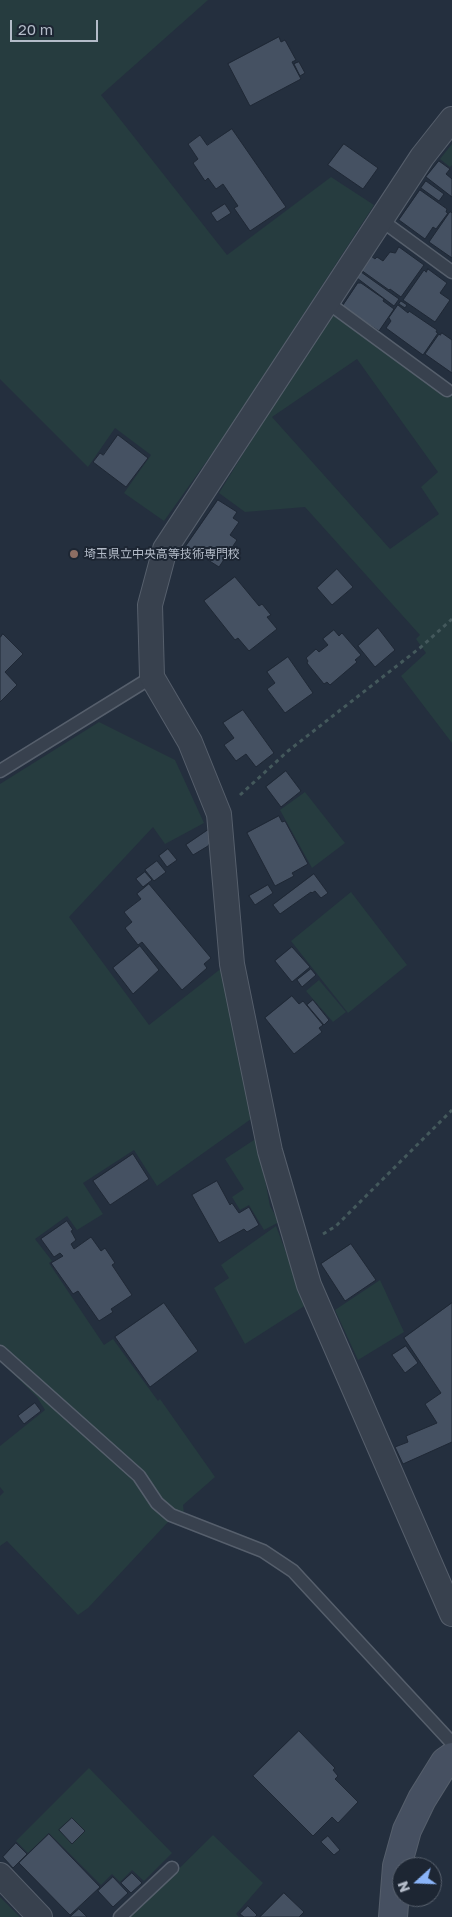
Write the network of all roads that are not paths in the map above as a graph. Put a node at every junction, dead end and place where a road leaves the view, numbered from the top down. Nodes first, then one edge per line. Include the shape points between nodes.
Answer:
1 (452, 119) edge
2 (381, 220) junction
3 (452, 272) edge
4 (327, 302) junction
5 (447, 390) dead end
6 (152, 677) junction
7 (0, 771) edge
8 (0, 1352) edge
9 (452, 1614) edge
10 (452, 1743) edge
11 (452, 1757) edge
12 (172, 1868) dead end
13 (0, 1874) edge
14 (40, 1917) edge
15 (120, 1917) edge
16 (393, 1917) edge

1 - 2 street
2 - 3 lane
2 - 4 street
4 - 5 lane
4 - 6 street via 165,549 150,605
6 - 7 lane
6 - 9 street via 190,742 219,814 232,964 270,1151 309,1285
8 - 10 lane via 138,1476 157,1503 171,1515 263,1551 293,1571
11 - 16 street via 445,1762 422,1799 407,1830 397,1866
12 - 15 lane
13 - 14 street

